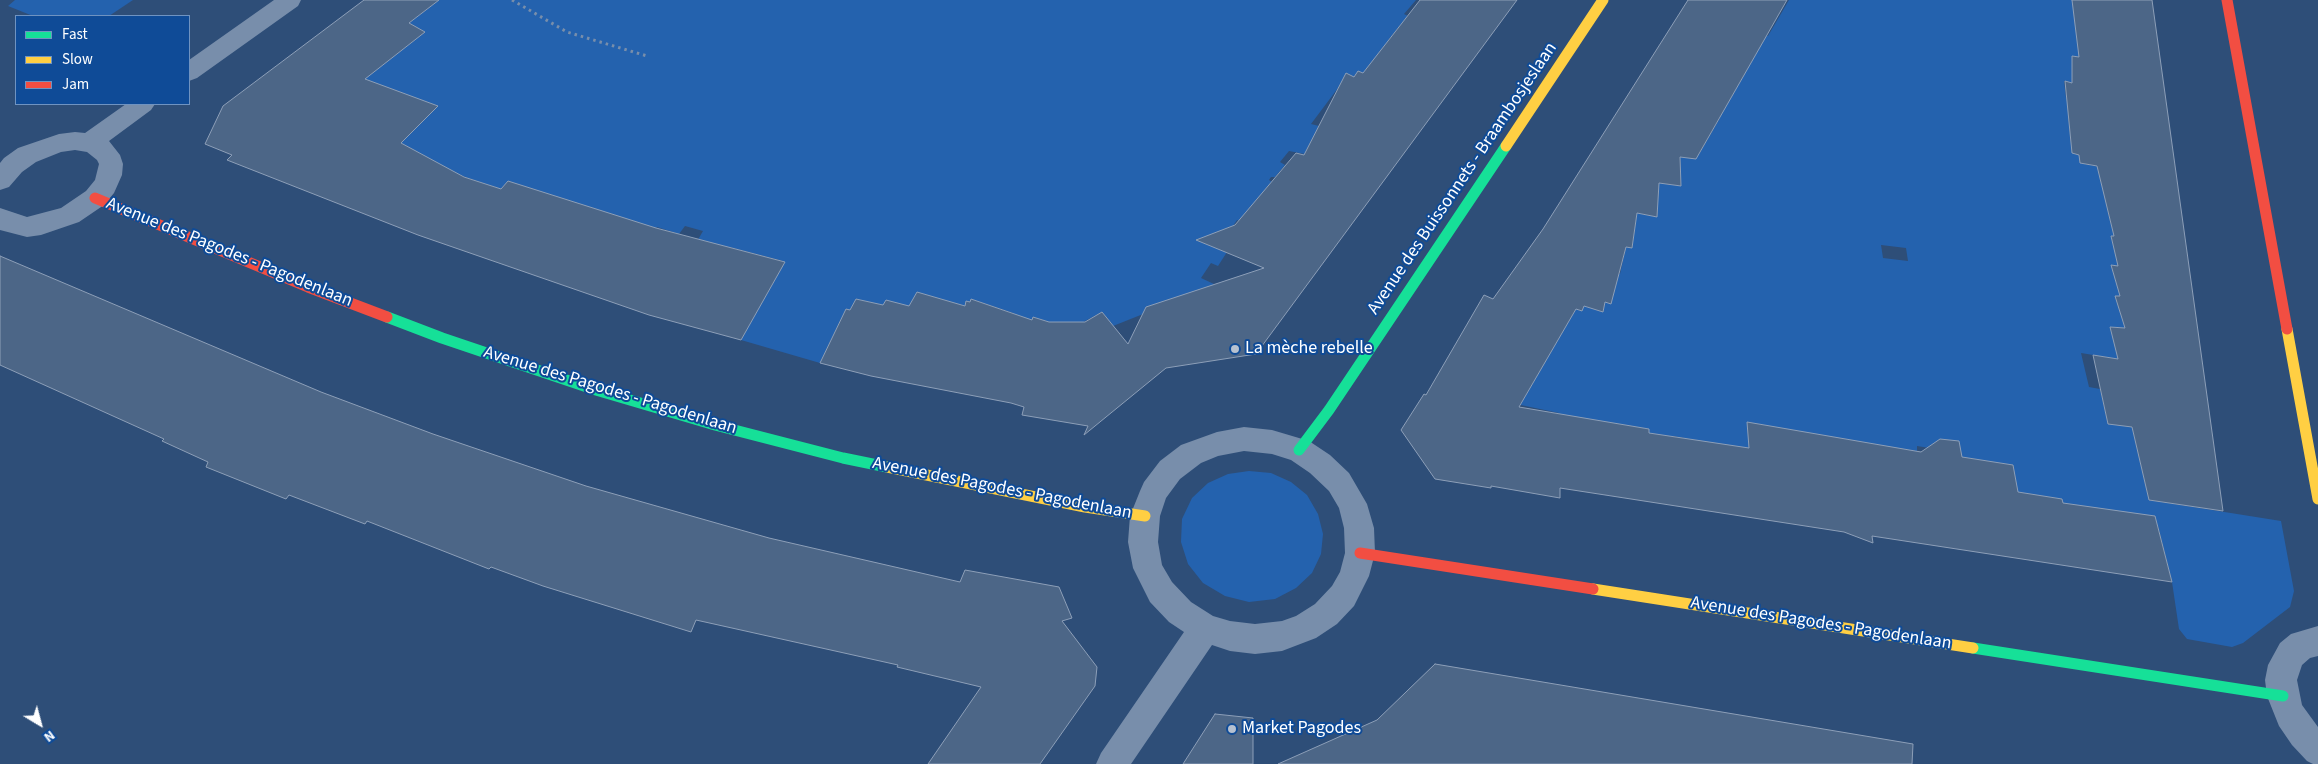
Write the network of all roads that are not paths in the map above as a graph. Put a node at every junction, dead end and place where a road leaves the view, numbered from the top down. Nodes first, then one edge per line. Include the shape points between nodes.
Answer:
1 (290, 0) edge
2 (1604, 0) edge
3 (2227, 0) edge
4 (190, 71) edge
5 (142, 105) edge
6 (89, 143) junction
7 (4, 168) edge
8 (95, 198) junction
9 (0, 218) edge
10 (1299, 450) junction
11 (2318, 499) edge
12 (1145, 516) junction
13 (1360, 553) junction
14 (1205, 628) junction
15 (2318, 638) edge
16 (2283, 696) junction
17 (2318, 750) edge
18 (1112, 764) edge

1 - 4 street
2 - 10 street, Avenue des Buissonnets - Braambosjeslaan
3 - 11 street
5 - 6 street
6 - 7 street via 59,143
6 - 8 street, Avenue des Pagodes - Pagodenlaan via 100,147 111,164 110,175
8 - 9 street, Avenue des Pagodes - Pagodenlaan via 70,215 41,225 14,225
8 - 12 street, Avenue des Pagodes - Pagodenlaan via 308,287 415,328 596,390 843,458
10 - 12 street, Avenue des Pagodes - Pagodenlaan via 1272,442 1244,439 1216,444 1191,454 1170,470 1154,491
10 - 13 street, Avenue des Pagodes - Pagodenlaan via 1339,482 1352,504 1359,528
12 - 14 street, Avenue des Pagodes - Pagodenlaan via 1143,542 1148,568 1156,584 1180,612
13 - 14 street, Avenue des Pagodes - Pagodenlaan via 1354,576 1343,596 1326,614 1305,628 1282,636 1256,639 1230,636
13 - 16 street, Avenue des Pagodes - Pagodenlaan
14 - 18 street
15 - 16 street via 2302,645 2284,665
16 - 17 street via 2290,715

